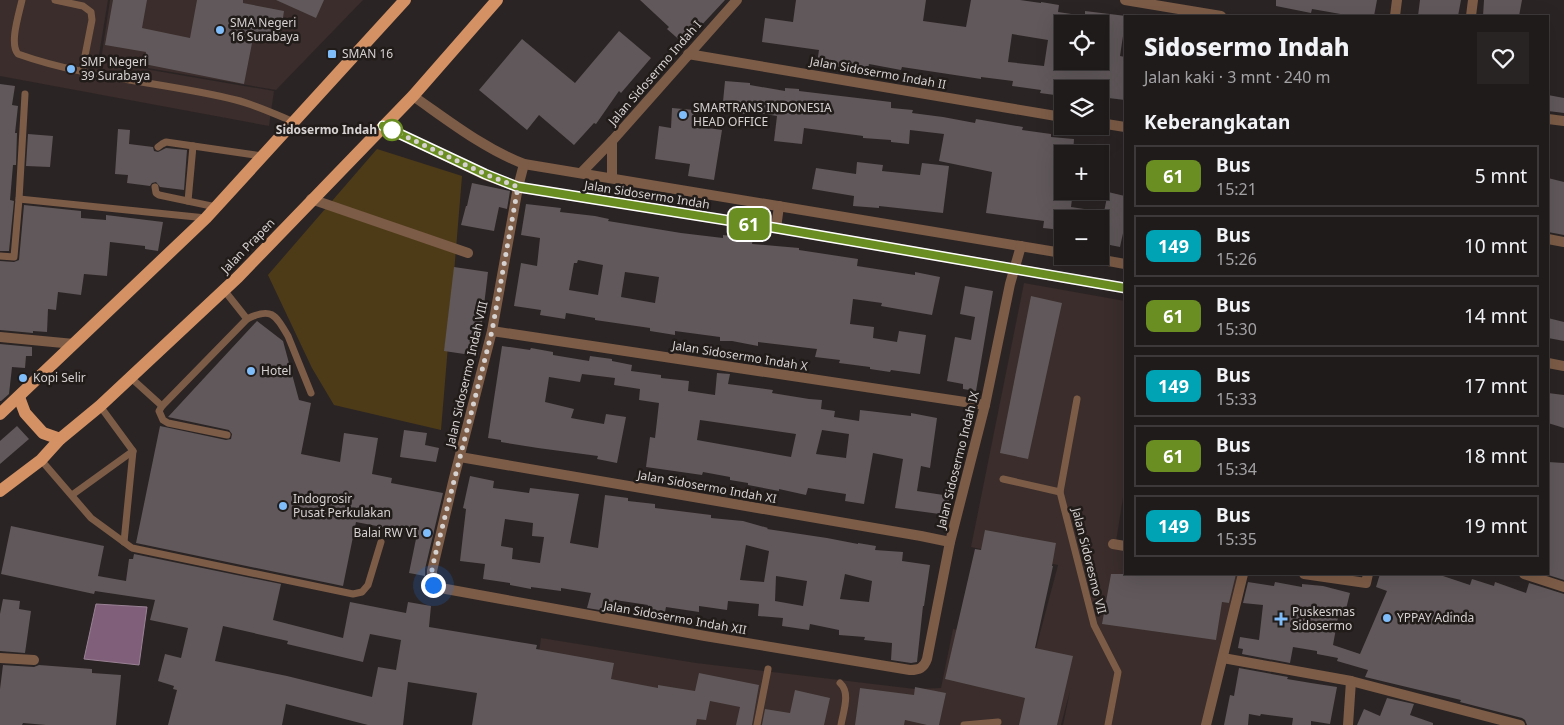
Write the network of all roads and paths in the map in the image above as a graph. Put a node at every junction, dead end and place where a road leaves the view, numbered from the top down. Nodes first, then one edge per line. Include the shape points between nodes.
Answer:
1 (22, 0) edge
2 (55, 0) edge
3 (405, 0) edge
4 (497, 0) edge
5 (738, 0) edge
6 (1125, 0) edge
7 (1397, 0) edge
8 (1473, 0) edge
9 (1152, 2) edge
10 (1216, 15) edge
11 (1395, 15) edge
12 (1471, 15) edge
13 (688, 54) junction
14 (82, 71) junction
15 (25, 94) dead end
16 (413, 96) junction
17 (1054, 116) edge
18 (1549, 119) edge
19 (1564, 121) edge
20 (294, 122) junction
21 (1109, 124) edge
22 (383, 126) junction
23 (1124, 127) edge
24 (612, 141) junction
25 (193, 146) junction
26 (158, 147) dead end
27 (262, 156) junction
28 (524, 164) junction
29 (581, 173) junction
30 (612, 178) junction
31 (154, 187) dead end
32 (518, 187) junction
33 (20, 199) junction
34 (312, 199) junction
35 (188, 202) junction
36 (779, 206) junction
37 (216, 207) junction
38 (206, 218) junction
39 (776, 228) junction
40 (1549, 239) edge
41 (1564, 242) edge
42 (1021, 246) junction
43 (1054, 252) edge
44 (468, 253) dead end
45 (0, 256) edge
46 (1109, 261) edge
47 (1124, 264) edge
48 (1014, 269) junction
49 (1124, 288) edge
50 (224, 290) junction
51 (247, 319) junction
52 (492, 331) junction
53 (0, 337) edge
54 (74, 344) junction
55 (1549, 362) edge
56 (1564, 366) edge
57 (130, 377) junction
58 (311, 393) dead end
59 (19, 397) junction
60 (1077, 399) dead end
61 (985, 405) junction
62 (100, 406) junction
63 (162, 406) junction
64 (0, 414) edge
65 (226, 435) dead end
66 (60, 439) junction
67 (133, 451) junction
68 (460, 457) junction
69 (41, 460) junction
70 (1003, 479) dead end
71 (0, 490) edge
72 (1060, 492) junction
73 (72, 495) junction
74 (124, 542) junction
75 (381, 542) dead end
76 (950, 542) junction
77 (1113, 544) dead end
78 (1124, 546) edge
79 (1243, 575) edge
80 (1311, 575) edge
81 (1368, 575) edge
82 (1527, 575) edge
83 (435, 587) joint
84 (1564, 587) edge
85 (0, 658) edge
86 (1223, 658) junction
87 (34, 660) dead end
88 (768, 669) dead end
89 (910, 670) joint
90 (1351, 681) junction
91 (840, 683) dead end
92 (998, 722) dead end
93 (757, 725) edge
94 (841, 725) edge
95 (964, 725) edge
96 (1108, 725) edge
97 (1206, 725) edge
98 (1348, 725) edge
99 (1520, 725) edge

1 - 14 lane via 13,42 18,54
2 - 14 lane via 83,6 91,12
3 - 20 main road
4 - 16 main road, Jalan Prapen
5 - 13 street, Jalan Sidosermo Indah I
6 - 9 street
7 - 11 street
8 - 12 street
9 - 10 street
13 - 17 street, Jalan Sidosermo Indah II
13 - 24 street, Jalan Sidosermo Indah I
14 - 20 lane via 238,100
15 - 33 lane
16 - 22 main road, Jalan Prapen
16 - 28 street, Jalan Sidosermo Indah via 477,141
18 - 19 street
20 - 27 main road
21 - 23 street
22 - 32 street, Jalan Sidosermo Indah
22 - 34 main road, Jalan Prapen
24 - 29 street, Jalan Sidosermo Indah I
24 - 30 street, Jalan Sidosermo Indah I
25 - 26 lane via 166,142
25 - 27 lane
25 - 35 lane
27 - 37 main road
28 - 29 street, Jalan Sidosermo Indah
28 - 32 street, Jalan Sidosermo Indah VIII
29 - 30 street, Jalan Sidosermo Indah
30 - 36 street, Jalan Sidosermo Indah
31 - 35 lane via 159,195
32 - 39 street, Jalan Sidosermo Indah
32 - 52 street, Jalan Sidosermo Indah VIII
33 - 38 lane
33 - 45 lane via 14,257
34 - 44 street
34 - 50 main road, Jalan Prapen
35 - 37 lane
36 - 39 street
36 - 42 street, Jalan Sidosermo Indah
37 - 38 main road
38 - 54 main road
39 - 48 street, Jalan Sidosermo Indah
40 - 41 street
42 - 43 street, Jalan Sidosermo Indah
42 - 48 street, Jalan Sidosermo Indah IX
46 - 47 street
48 - 49 street, Jalan Sidosermo Indah
48 - 61 street, Jalan Sidosermo Indah IX
50 - 51 lane
50 - 57 main road, Jalan Prapen
51 - 58 lane via 259,313 272,315 288,336
51 - 63 lane
52 - 61 street, Jalan Sidosermo Indah X
52 - 68 street, Jalan Sidosermo Indah VIII
53 - 54 street
54 - 59 main road
55 - 56 street
57 - 62 main road, Jalan Prapen
57 - 63 lane
59 - 64 main road
59 - 66 main road via 25,414 43,433
60 - 72 lane, Jalan Sidoresmo VII
61 - 76 street, Jalan Sidosermo Indah IX
62 - 66 main road, Jalan Prapen
62 - 67 lane
63 - 65 lane via 160,415 168,423
66 - 69 main road, Jalan Prapen
67 - 73 lane
67 - 74 lane
68 - 76 street, Jalan Sidosermo Indah XI
68 - 83 street, Jalan Sidosermo Indah VIII via 432,571
69 - 71 main road, Jalan Prapen
69 - 73 lane
70 - 72 lane
72 - 96 lane, Jalan Sidoresmo VII via 1094,625 1118,672
73 - 74 lane via 91,518
74 - 75 lane via 132,548 353,594 362,592 368,585
76 - 89 street, Jalan Sidosermo Indah IX via 926,664 920,669
77 - 78 street
79 - 86 street
80 - 81 street via 1366,583
82 - 84 street
83 - 89 street, Jalan Sidosermo Indah XII
85 - 87 street
86 - 90 street
86 - 97 street
88 - 93 lane
90 - 98 street
90 - 99 street
91 - 94 lane via 846,696
92 - 95 lane

